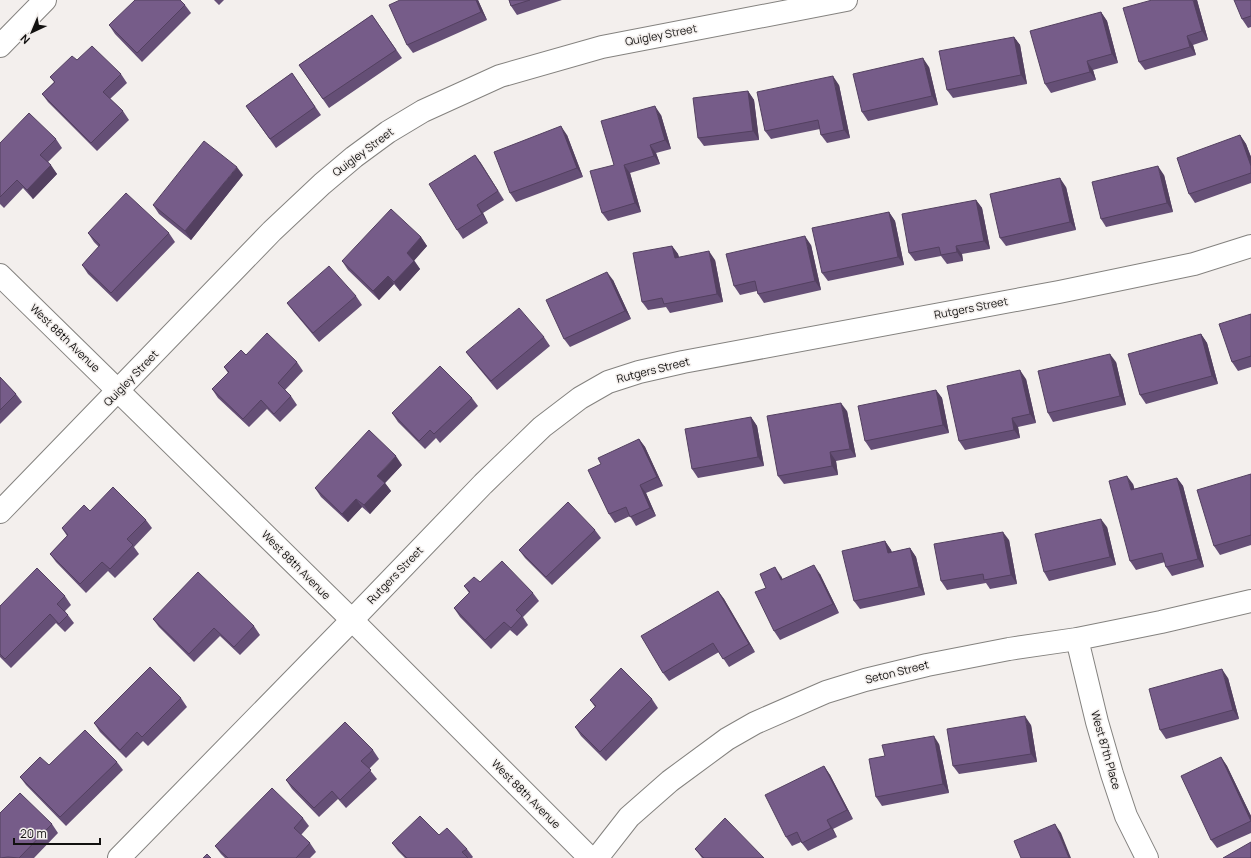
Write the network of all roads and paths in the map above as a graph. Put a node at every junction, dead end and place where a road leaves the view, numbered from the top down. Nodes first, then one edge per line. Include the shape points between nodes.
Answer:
1 (46, 0) edge
2 (846, 0) edge
3 (0, 46) edge
4 (1251, 246) edge
5 (0, 275) edge
6 (119, 391) junction
7 (0, 512) edge
8 (1251, 601) edge
9 (352, 620) junction
10 (1077, 639) junction
11 (119, 858) edge
12 (590, 858) edge
13 (597, 858) edge
14 (1147, 858) edge

1 - 3 street
2 - 6 street, Quigley Street via 602,46 500,76 423,111 388,132 322,184 272,231
4 - 9 street, Rutgers Street via 1194,264 1059,292 683,362 608,382 580,398 542,427 483,484
5 - 6 street, West 88th Avenue
6 - 7 street, Quigley Street
6 - 9 street, West 88th Avenue
8 - 10 street, Seton Street
9 - 11 street, Rutgers Street
9 - 12 street, West 88th Avenue
10 - 13 street, Seton Street via 1009,649 866,680 826,692 755,723 727,739 670,781 629,817
10 - 14 street, West 87th Place via 1112,774 1126,816

